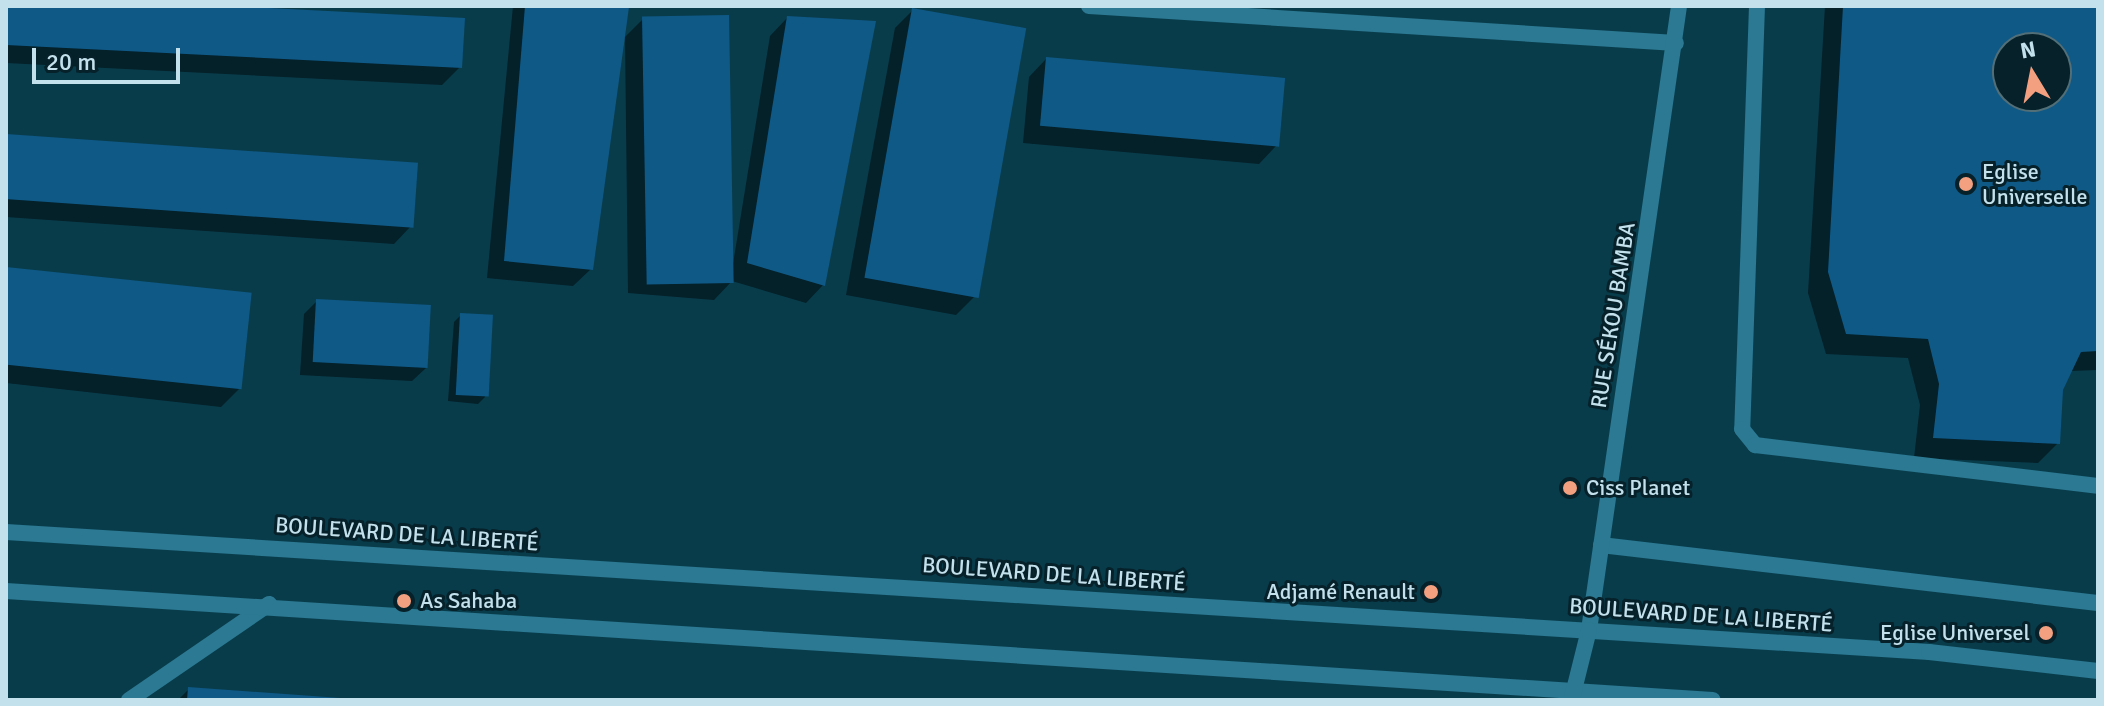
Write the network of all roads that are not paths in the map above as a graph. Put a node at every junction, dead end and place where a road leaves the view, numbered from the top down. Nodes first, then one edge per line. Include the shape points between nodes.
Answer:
1 (1089, 6) edge
2 (1679, 6) edge
3 (1757, 6) edge
4 (1676, 43) junction
5 (2098, 486) edge
6 (6, 532) edge
7 (1601, 545) junction
8 (6, 591) edge
9 (2098, 603) edge
10 (269, 604) junction
11 (1589, 630) junction
12 (2098, 671) edge
13 (1572, 695) edge
14 (129, 700) edge
15 (1713, 700) edge

1 - 4 street
2 - 4 street, RUE SÉKOU BAMBA
3 - 5 street via 1742,429 1755,445
4 - 7 street, RUE SÉKOU BAMBA
6 - 11 street, BOULEVARD DE LA LIBERTÉ
7 - 9 street
7 - 11 street, RUE SÉKOU BAMBA
8 - 10 street
10 - 13 street
10 - 14 street
11 - 12 street, BOULEVARD DE LA LIBERTÉ via 1929,652
11 - 13 street, RUE SÉKOU BAMBA
13 - 15 street

